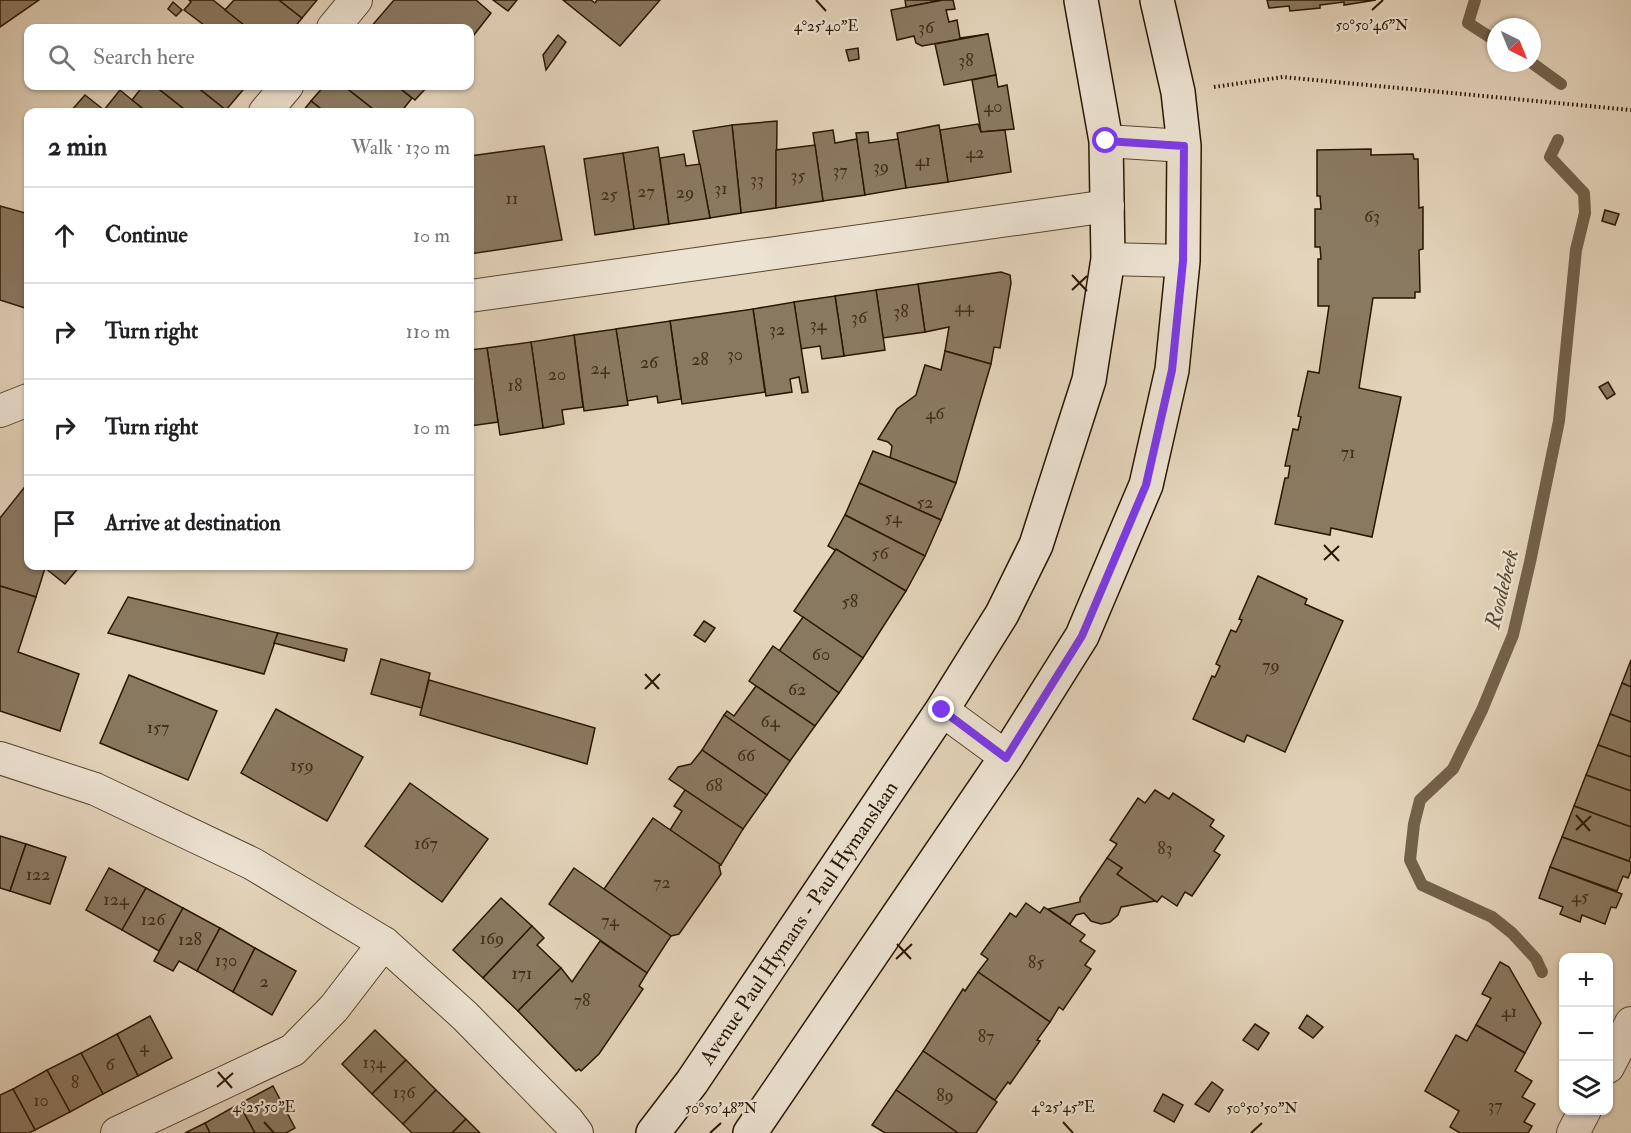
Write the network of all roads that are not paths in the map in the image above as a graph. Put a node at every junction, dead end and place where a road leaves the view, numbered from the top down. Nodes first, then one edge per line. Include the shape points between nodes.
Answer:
1 (356, 0) edge
2 (1081, 0) edge
3 (1157, 0) edge
4 (336, 24) edge
5 (284, 90) edge
6 (268, 108) edge
7 (1106, 141) junction
8 (1184, 146) junction
9 (1108, 206) junction
10 (1108, 259) junction
11 (1183, 261) junction
12 (474, 295) edge
13 (24, 402) edge
14 (0, 411) edge
15 (942, 710) junction
16 (0, 758) edge
17 (1006, 758) junction
18 (384, 943) junction
19 (1631, 1023) edge
20 (1611, 1061) edge
21 (1582, 1115) edge
22 (117, 1133) edge
23 (577, 1133) edge
24 (653, 1133) edge
25 (750, 1133) edge
26 (1573, 1133) edge

1 - 4 street
2 - 7 main road, Avenue Paul Hymans - Paul Hymanslaan
3 - 8 main road via 1178,92
5 - 6 street
7 - 8 street
7 - 9 main road, Avenue Paul Hymans - Paul Hymanslaan
8 - 11 main road
9 - 10 main road, Avenue Paul Hymans - Paul Hymanslaan
9 - 12 street
10 - 11 street
10 - 15 main road, Avenue Paul Hymans - Paul Hymanslaan via 1089,380 1036,545 1002,614
11 - 17 main road via 1172,370 1146,485 1082,636
13 - 14 street
15 - 17 street
15 - 24 main road, Avenue Paul Hymans - Paul Hymanslaan via 692,1082
16 - 18 street via 95,789 253,864
17 - 25 main road
18 - 22 street via 334,1008 293,1050
18 - 23 street via 465,1016
19 - 20 street
21 - 26 street

